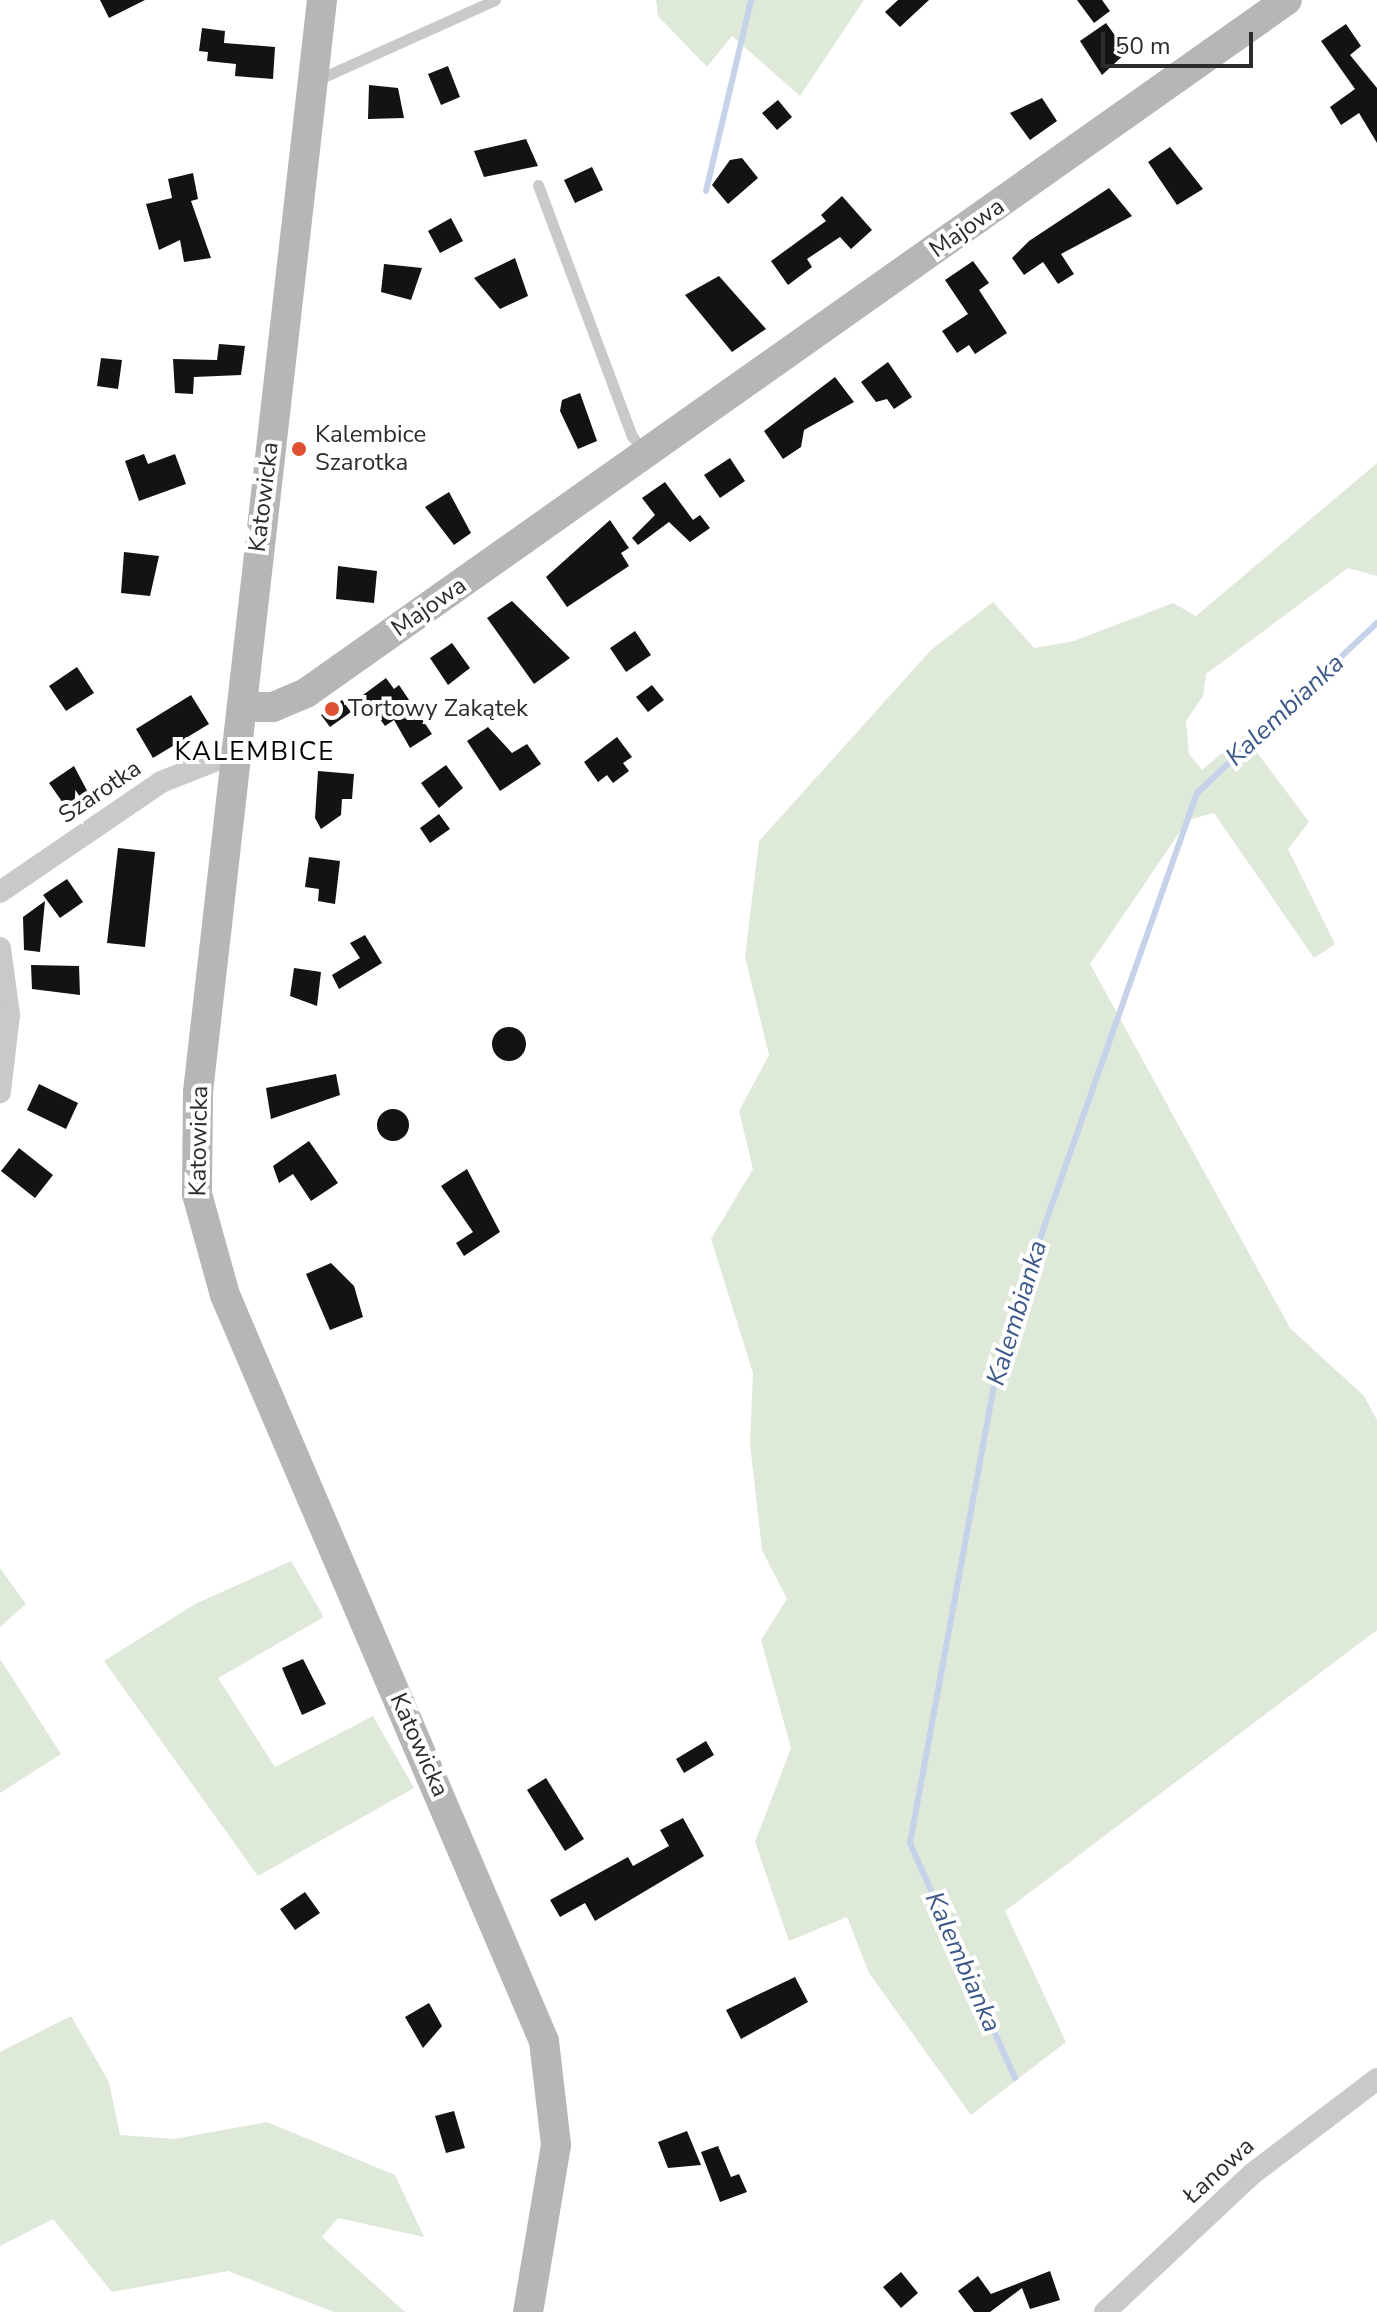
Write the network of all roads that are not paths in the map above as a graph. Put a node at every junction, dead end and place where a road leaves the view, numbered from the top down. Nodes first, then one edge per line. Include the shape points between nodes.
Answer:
1 (322, 0) edge
2 (495, 0) edge
3 (1287, 0) edge
4 (313, 82) junction
5 (538, 185) dead end
6 (645, 454) junction
7 (242, 707) junction
8 (237, 752) junction
9 (0, 892) edge
10 (0, 948) edge
11 (0, 1092) edge
12 (1377, 2079) edge
13 (528, 2312) edge
14 (1105, 2312) edge

1 - 4 main road, Katowicka
2 - 4 lane
3 - 6 main road, Majowa
4 - 7 main road, Katowicka
5 - 6 lane via 632,436
6 - 7 main road, Majowa via 295,700
7 - 8 main road, Katowicka
8 - 9 street, Szarotka via 161,782
8 - 13 main road, Katowicka via 198,1092 199,1211 225,1295 544,2041 556,2145
10 - 11 street via 9,1015
12 - 14 street, Łanowa via 1252,2174

